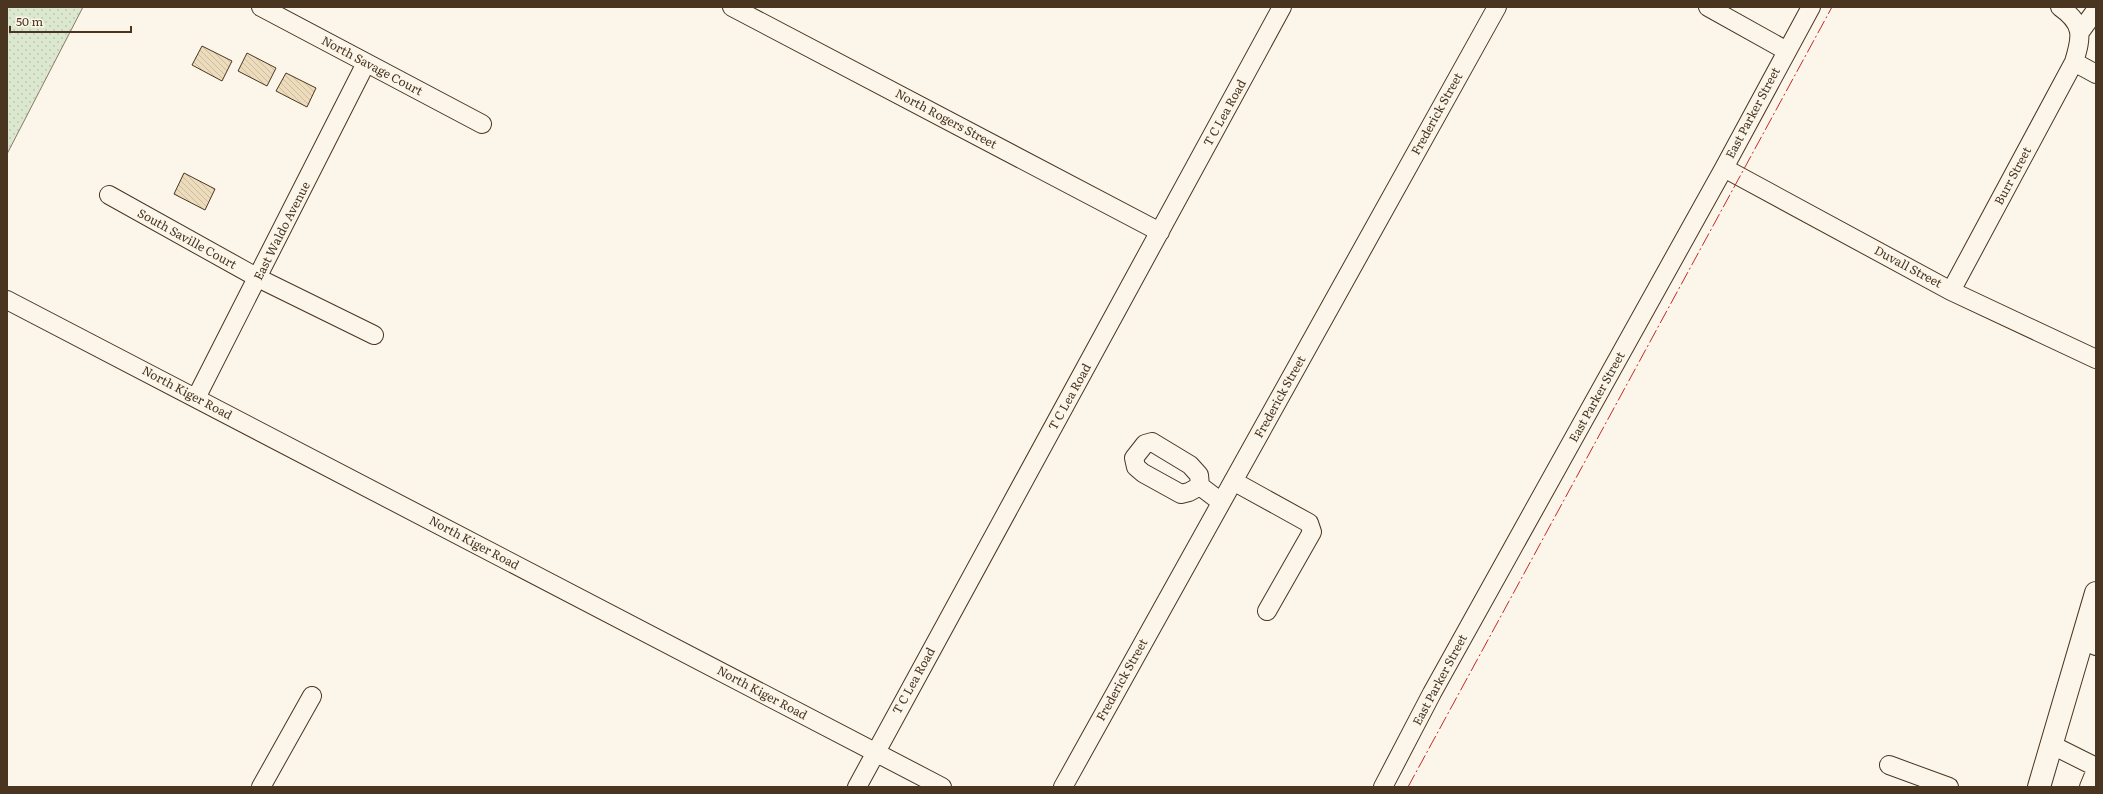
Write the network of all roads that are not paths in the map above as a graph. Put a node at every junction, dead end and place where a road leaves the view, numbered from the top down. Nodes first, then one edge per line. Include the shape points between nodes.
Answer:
1 (261, 7) edge
2 (732, 7) edge
3 (1282, 7) edge
4 (1497, 7) edge
5 (1708, 7) edge
6 (1811, 7) edge
7 (2060, 7) edge
8 (2096, 10) edge
9 (2080, 32) junction
10 (1787, 51) junction
11 (2074, 62) junction
12 (366, 63) junction
13 (2096, 74) edge
14 (482, 124) dead end
15 (1724, 168) junction
16 (109, 196) dead end
17 (1160, 232) junction
18 (258, 278) junction
19 (1951, 290) junction
20 (7, 300) edge
21 (374, 335) dead end
22 (2096, 359) edge
23 (196, 398) junction
24 (1233, 481) junction
25 (1200, 486) dead end
26 (1221, 502) junction
27 (2096, 593) edge
28 (1267, 612) dead end
29 (2089, 643) edge
30 (312, 696) dead end
31 (2052, 744) junction
32 (876, 753) junction
33 (1889, 765) dead end
34 (2096, 768) edge
35 (261, 787) edge
36 (857, 787) edge
37 (942, 787) edge
38 (1063, 787) edge
39 (1383, 787) edge
40 (1949, 787) edge
41 (2039, 787) edge
42 (2089, 787) edge

1 - 12 street, North Savage Court
2 - 17 street, North Rogers Street
3 - 17 street, T C Lea Road
4 - 24 street, Frederick Street
5 - 10 street
6 - 10 street, East Parker Street
7 - 9 street via 2069,14
8 - 9 street
9 - 11 street, Burr Street via 2081,40
10 - 15 street, East Parker Street
11 - 13 street
11 - 19 street, Burr Street
12 - 14 street, North Savage Court
12 - 18 street, East Waldo Avenue
15 - 19 street, Duvall Street
15 - 39 street, East Parker Street via 1432,693
16 - 18 street, South Saville Court
17 - 32 street, T C Lea Road
18 - 21 street, South Saville Court
18 - 23 street, East Waldo Avenue
19 - 22 street, Duvall Street
20 - 23 street, North Kiger Road
23 - 32 street, North Kiger Road
24 - 26 street, Frederick Street
24 - 28 street via 1309,523 1312,532
25 - 26 street
26 - 38 street, Frederick Street
27 - 29 main road
29 - 31 main road
30 - 35 street
31 - 34 street
31 - 41 main road
32 - 36 street, T C Lea Road
32 - 37 street, North Kiger Road
33 - 40 street
34 - 42 street

